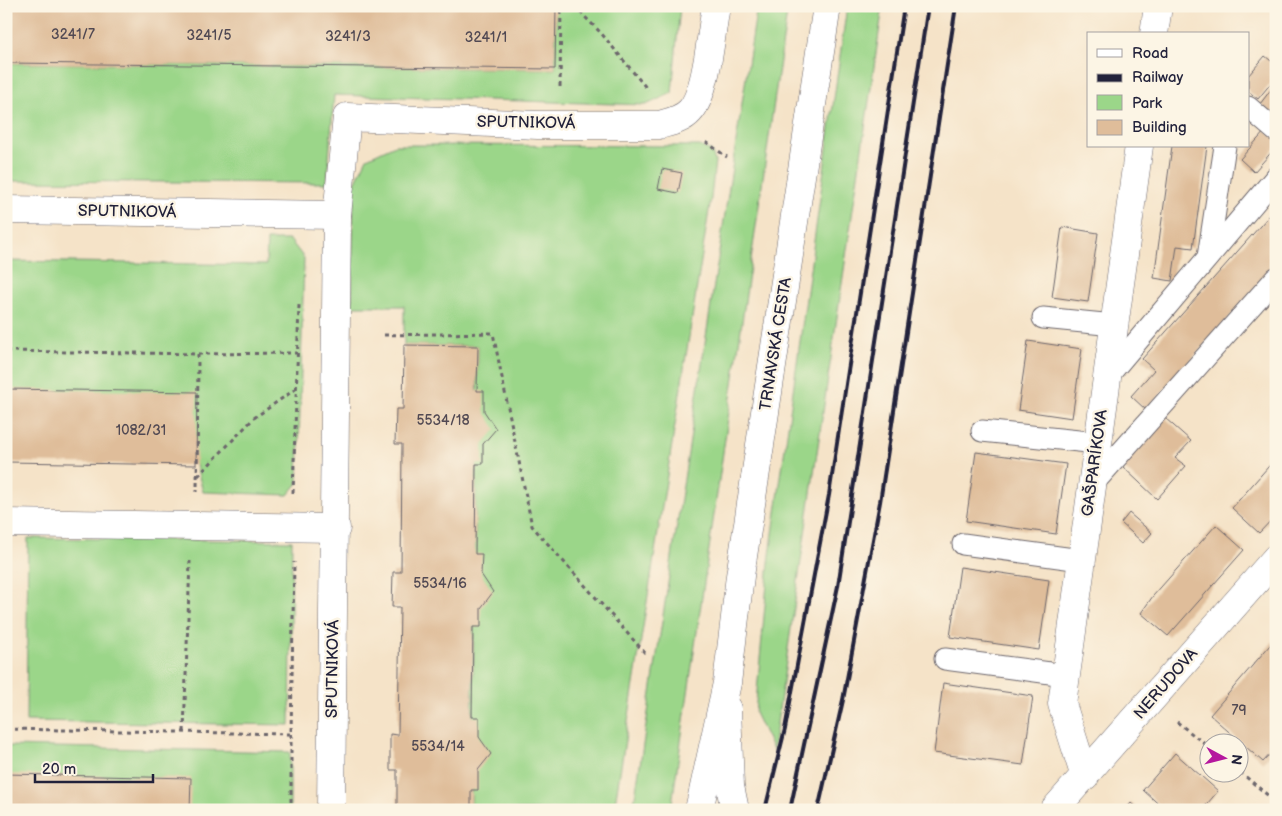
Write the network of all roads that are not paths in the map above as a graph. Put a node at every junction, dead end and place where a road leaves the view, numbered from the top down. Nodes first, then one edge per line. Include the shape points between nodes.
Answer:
1 (716, 6) edge
2 (827, 6) edge
3 (1250, 109) edge
4 (1276, 131) edge
5 (1139, 148) edge
6 (1225, 148) edge
7 (1276, 178) edge
8 (6, 210) edge
9 (337, 215) junction
10 (1208, 258) junction
11 (1276, 278) edge
12 (1043, 318) dead end
13 (1114, 325) junction
14 (1107, 377) junction
15 (982, 431) dead end
16 (1098, 443) junction
17 (1092, 485) junction
18 (6, 523) edge
19 (336, 528) junction
20 (963, 544) dead end
21 (1276, 558) edge
22 (1081, 560) junction
23 (945, 659) dead end
24 (1065, 675) junction
25 (727, 683) junction
26 (1085, 777) junction
27 (331, 810) edge
28 (699, 810) edge
29 (735, 810) edge
30 (1054, 810) edge

1 - 9 street, SPUTNIKOVÁ via 700,96 690,112 675,121 659,125 538,124 347,117
2 - 25 street, TRNAVSKÁ CESTA via 740,576
3 - 4 lane
5 - 13 street, GAŠPARÍKOVA
6 - 10 lane
7 - 10 lane
8 - 9 street, SPUTNIKOVÁ
9 - 19 street, SPUTNIKOVÁ
10 - 14 lane
11 - 17 lane
12 - 13 lane
13 - 14 street, GAŠPARÍKOVA
14 - 16 street, GAŠPARÍKOVA
15 - 16 lane
16 - 17 street, GAŠPARÍKOVA
17 - 22 street, GAŠPARÍKOVA
18 - 19 street
19 - 27 street, SPUTNIKOVÁ
20 - 22 lane
21 - 26 street, NERUDOVA
22 - 24 street, GAŠPARÍKOVA
23 - 24 lane
24 - 26 street, GAŠPARÍKOVA via 1062,704
25 - 28 street
25 - 29 street via 726,738
26 - 30 street, NERUDOVA

